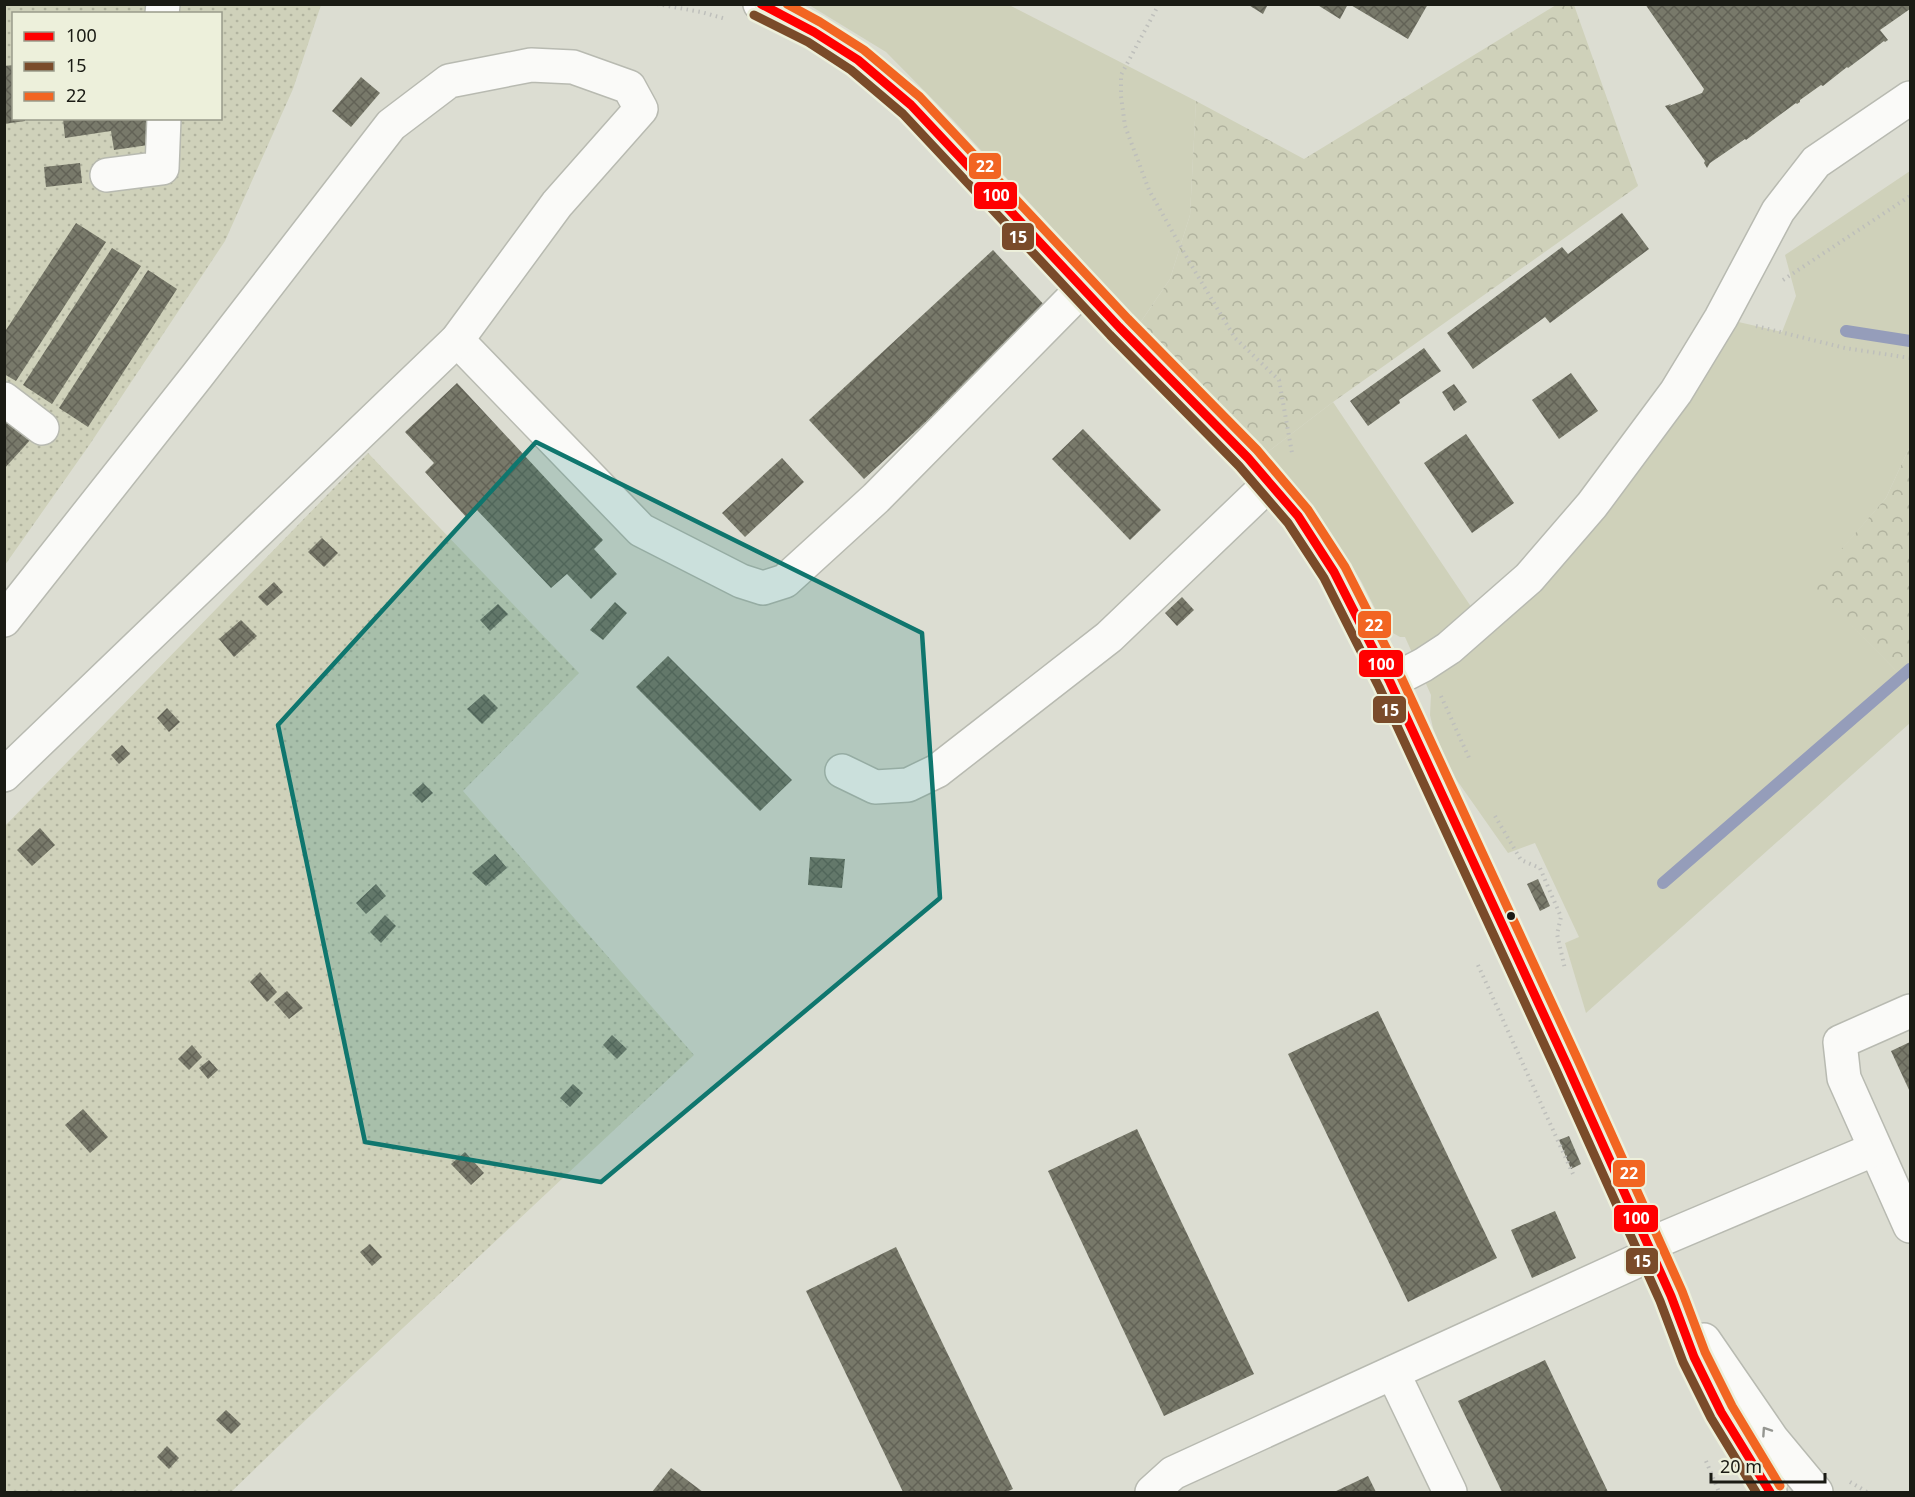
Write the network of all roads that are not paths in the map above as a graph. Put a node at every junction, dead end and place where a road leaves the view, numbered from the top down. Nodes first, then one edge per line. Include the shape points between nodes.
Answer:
1 (763, 5) edge
2 (1911, 98) edge
3 (164, 120) edge
4 (107, 175) dead end
5 (1083, 288) junction
6 (457, 340) junction
7 (4, 399) edge
8 (42, 428) dead end
9 (1270, 483) junction
10 (4, 620) edge
11 (1390, 682) junction
12 (842, 771) dead end
13 (4, 775) edge
14 (1911, 1011) edge
15 (1875, 1149) junction
16 (1911, 1226) edge
17 (1650, 1250) junction
18 (1671, 1296) junction
19 (1393, 1373) junction
20 (1152, 1492) edge
21 (1450, 1492) edge
22 (1770, 1492) edge
23 (1816, 1492) edge

1 - 5 street via 858,60 911,105
2 - 11 street via 1815,162 1778,211 1676,392 1592,505 1529,578 1449,648
3 - 4 street via 162,168
5 - 6 street via 876,498 785,581 763,588 741,581 641,530
5 - 9 street
6 - 10 street via 557,204 641,109 629,87 573,67 531,65 449,81 391,125
6 - 13 street
7 - 8 street
9 - 11 street via 1298,516 1334,572
9 - 12 street via 1109,637 937,771 908,785 875,787
11 - 17 street
14 - 15 street via 1840,1042 1844,1078
15 - 16 street
15 - 17 street
17 - 18 street
17 - 19 street
18 - 22 street via 1694,1357 1721,1412
23 -> 18 street via 1772,1439
19 - 20 street via 1173,1473
19 - 21 street

